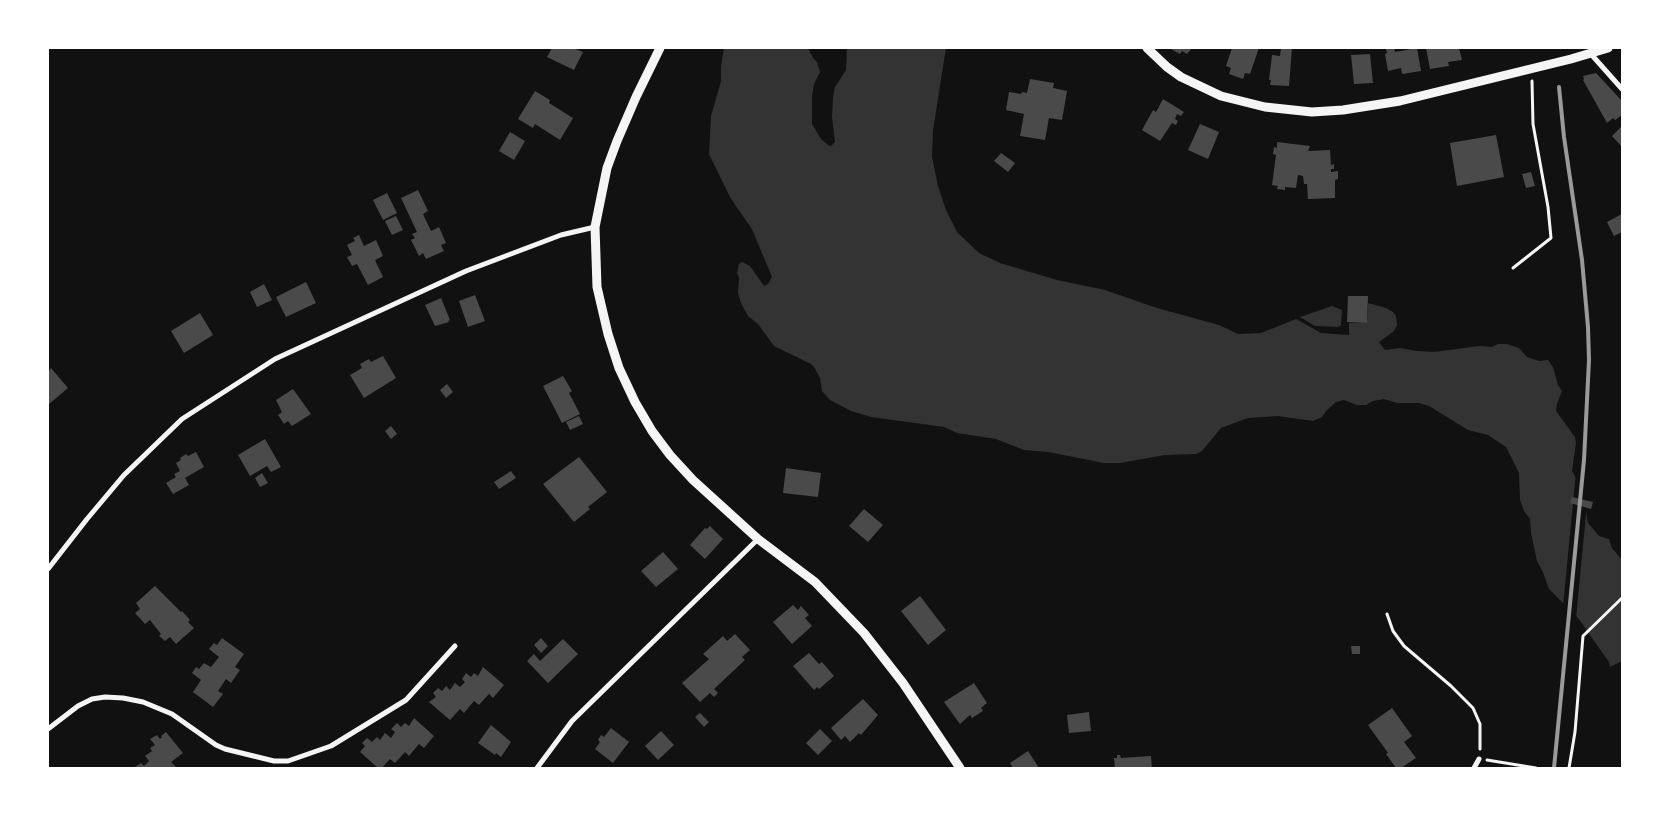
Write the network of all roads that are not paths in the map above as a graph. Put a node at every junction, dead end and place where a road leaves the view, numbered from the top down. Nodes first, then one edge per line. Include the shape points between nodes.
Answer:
1 (660, 48) edge
2 (1147, 48) edge
3 (1608, 48) edge
4 (1590, 53) junction
5 (1622, 89) edge
6 (595, 227) junction
7 (758, 539) junction
8 (48, 568) edge
9 (455, 646) dead end
10 (48, 729) edge
11 (1478, 758) road end
12 (537, 768) edge
13 (960, 768) edge
14 (1474, 768) edge

1 - 6 street via 617,141
2 - 4 street via 1177,74 1210,92 1248,104 1299,112 1385,104
3 - 4 street
4 - 5 street
6 - 7 street via 597,287 619,368 635,402 670,455
6 - 8 street via 561,235 466,271 275,359 182,420 124,475
7 - 12 street via 572,720
7 - 13 street via 815,582 864,633 903,683
9 - 10 street via 406,700 331,746 288,761 274,761 226,749 172,714 123,698 92,699
11 - 14 street

